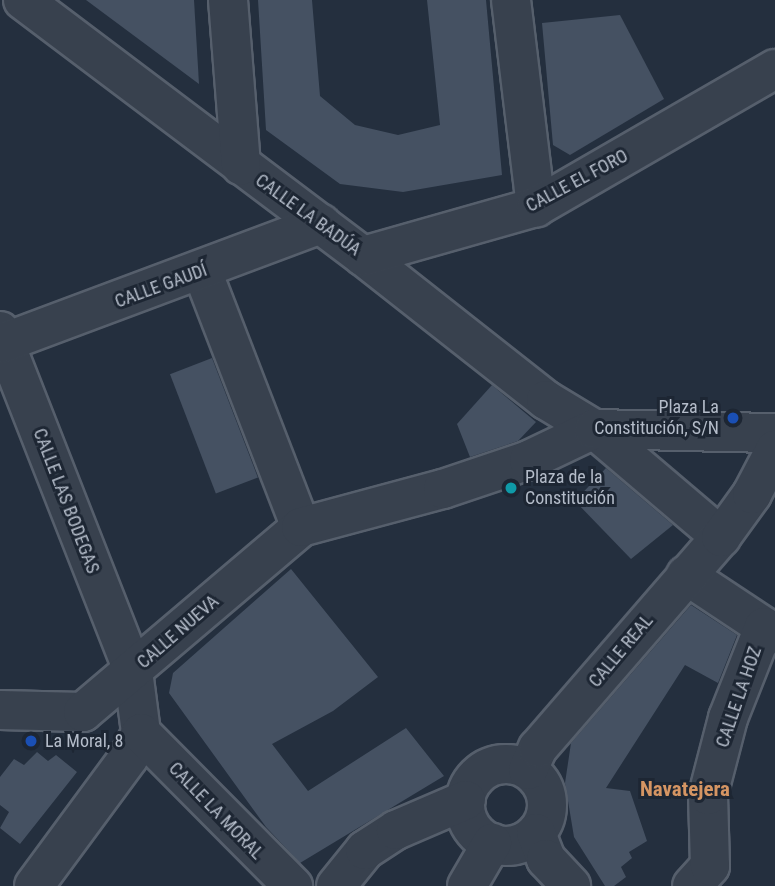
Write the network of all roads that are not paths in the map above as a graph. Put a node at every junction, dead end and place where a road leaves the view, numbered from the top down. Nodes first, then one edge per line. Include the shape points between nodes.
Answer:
1 (23, 0) edge
2 (228, 0) edge
3 (511, 0) edge
4 (775, 69) edge
5 (240, 165) junction
6 (536, 207) junction
7 (321, 224) junction
8 (363, 256) junction
9 (202, 271) junction
10 (2, 339) edge
11 (594, 429) junction
12 (775, 433) edge
13 (775, 450) edge
14 (301, 527) junction
15 (721, 537) junction
16 (686, 576) junction
17 (769, 630) edge
18 (133, 671) junction
19 (0, 710) edge
20 (141, 733) junction
21 (528, 770) junction
22 (466, 800) junction
23 (536, 833) junction
24 (492, 843) junction
25 (34, 886) edge
26 (293, 886) edge
27 (336, 886) edge
28 (467, 886) edge
29 (571, 886) edge
30 (692, 886) edge

1 - 5 street, CALLE LA BADÚA
2 - 5 street
3 - 6 street
4 - 6 street, CALLE EL FORO
5 - 7 street, CALLE LA BADÚA
6 - 8 street, CALLE EL FORO
7 - 8 street, CALLE LA BADÚA
7 - 9 street, CALLE GAUDÍ
8 - 11 street, CALLE LA BADÚA via 546,400
9 - 10 street, CALLE GAUDÍ
9 - 14 street
10 - 18 street, CALLE LAS BODEGAS
11 - 12 street, CALLE LA BADÚA
11 - 14 street, CALLE NUEVA via 528,460 443,489
11 - 15 street, CALLE LA BADÚA
13 - 15 street
14 - 18 street, CALLE NUEVA
15 - 16 street, CALLE REAL
16 - 17 street
16 - 21 street, CALLE REAL via 538,748
17 - 30 street, CALLE LA HOZ via 728,718 708,795 710,866
18 - 19 street via 83,712
18 - 20 street, CALLE NUEVA
20 - 25 street via 129,757
20 - 26 street, CALLE LA MORAL
21 - 22 street via 498,765 484,770 471,783
21 - 23 street via 546,794 547,810
22 - 24 street via 467,818 477,833
22 - 27 street via 375,844
23 - 24 street via 521,844
23 - 29 street via 546,859
24 - 28 street

